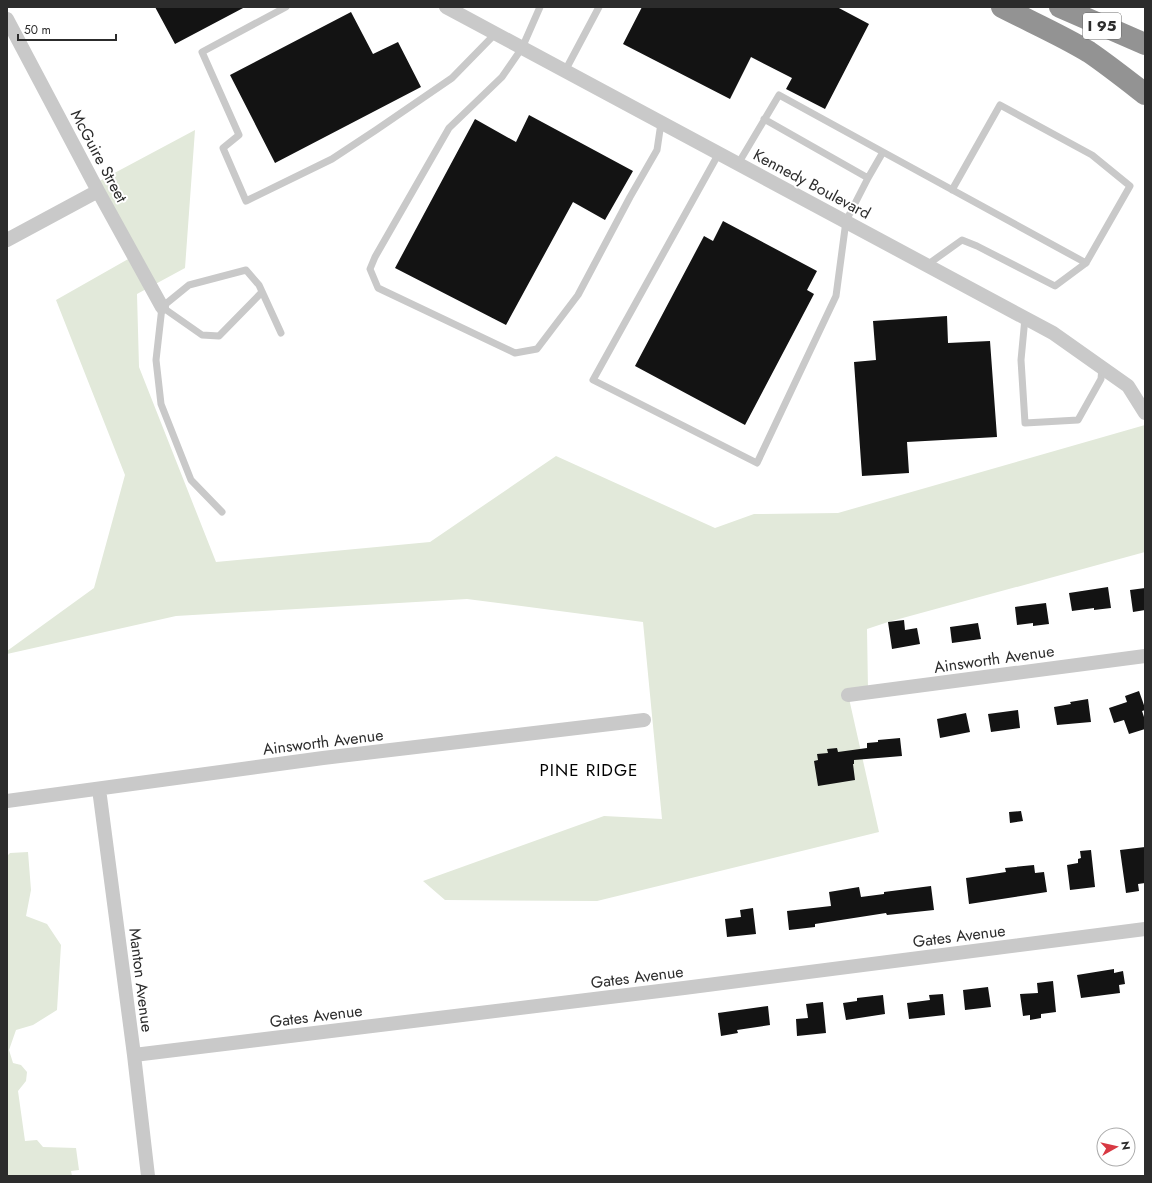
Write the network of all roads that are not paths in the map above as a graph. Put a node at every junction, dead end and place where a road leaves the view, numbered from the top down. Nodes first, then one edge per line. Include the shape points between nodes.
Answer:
1 (286, 7) edge
2 (446, 7) edge
3 (540, 7) edge
4 (599, 7) edge
5 (1002, 7) edge
6 (1060, 7) edge
7 (7, 19) edge
8 (495, 34) junction
9 (1145, 44) edge
10 (522, 48) junction
11 (565, 71) junction
12 (1145, 94) edge
13 (764, 119) junction
14 (661, 122) junction
15 (883, 152) junction
16 (719, 153) junction
17 (738, 164) junction
18 (868, 178) junction
19 (952, 190) junction
20 (98, 191) junction
21 (846, 221) junction
22 (7, 240) edge
23 (1086, 263) junction
24 (927, 265) junction
25 (262, 292) junction
26 (162, 307) junction
27 (1025, 317) junction
28 (281, 333) dead end
29 (1102, 367) junction
30 (1145, 413) edge
31 (222, 512) dead end
32 (1145, 656) edge
33 (848, 695) dead end
34 (644, 720) dead end
35 (98, 789) junction
36 (7, 801) edge
37 (1145, 929) edge
38 (134, 1055) junction
39 (148, 1176) edge

1 - 8 lane via 202,52 239,135 223,148 246,201 332,160 370,135 452,78
2 - 8 street, Kennedy Boulevard
3 - 10 lane
4 - 11 lane
5 - 12 highway via 1090,53
6 - 9 highway, I 95
7 - 20 street, McGuire Street
8 - 10 street, Kennedy Boulevard
10 - 11 street, Kennedy Boulevard
10 - 14 lane via 502,77 449,128 375,257 370,269 378,288 515,353 537,349 578,295 657,150
11 - 14 street, Kennedy Boulevard
13 - 15 lane via 779,95
13 - 17 lane
13 - 18 lane
14 - 16 street, Kennedy Boulevard
15 - 18 lane
15 - 19 lane
16 - 17 street, Kennedy Boulevard
16 - 21 lane via 593,380 757,464 836,296
17 - 21 street, Kennedy Boulevard
18 - 21 lane
19 - 23 lane
19 - 23 lane via 1000,105 1092,155 1130,186
20 - 22 street
20 - 26 street, McGuire Street
21 - 24 street, Kennedy Boulevard
23 - 24 lane via 1055,286 962,240
24 - 27 street, Kennedy Boulevard
25 - 26 lane via 246,270 189,285
25 - 26 lane via 219,336 202,335
25 - 28 lane
26 - 31 lane via 156,360 161,404 192,480
27 - 29 street, Kennedy Boulevard
27 - 29 lane via 1021,360 1025,423 1078,420 1101,379
29 - 30 street, Kennedy Boulevard via 1128,386
32 - 33 street, Ainsworth Avenue
34 - 35 street, Ainsworth Avenue via 323,758
35 - 36 street, Ainsworth Avenue
35 - 38 street, Manton Avenue
37 - 38 street, Gates Avenue
38 - 39 street, Manton Avenue

